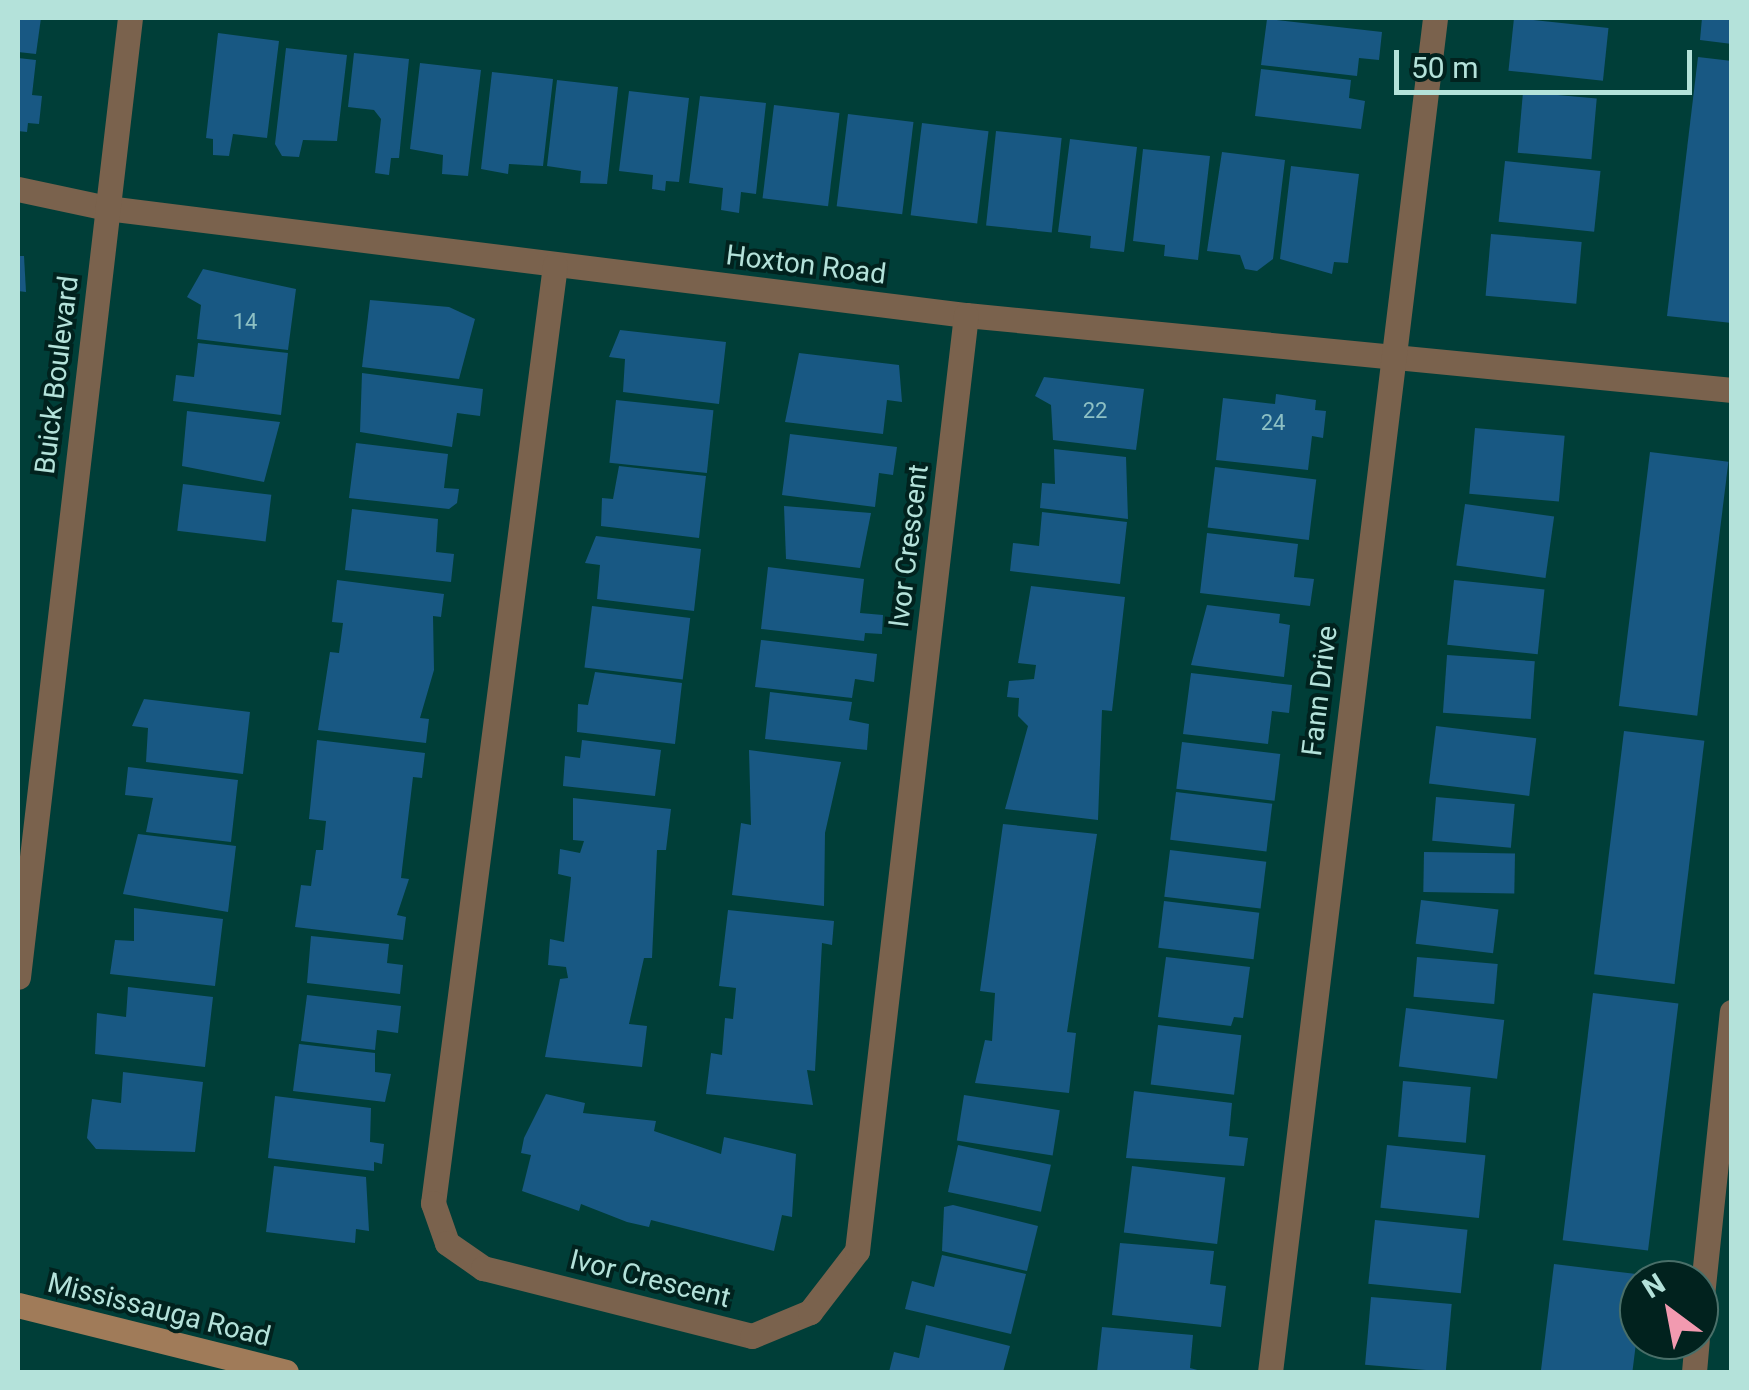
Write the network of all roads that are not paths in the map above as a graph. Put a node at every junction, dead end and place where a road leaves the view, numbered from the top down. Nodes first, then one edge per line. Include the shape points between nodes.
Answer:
1 (130, 18) edge
2 (1435, 18) edge
3 (18, 189) edge
4 (107, 208) junction
5 (555, 265) junction
6 (966, 315) junction
7 (1390, 358) junction
8 (1732, 390) edge
9 (18, 977) edge
10 (1732, 1012) edge
11 (1706, 1260) edge
12 (18, 1306) edge
13 (286, 1372) edge
14 (1270, 1372) edge

1 - 4 street, Buick Boulevard
2 - 7 street, Fann Drive
3 - 4 street, Hoxton Road
4 - 5 street, Hoxton Road
4 - 9 street, Buick Boulevard
5 - 6 street, Hoxton Road
5 - 6 street, Ivor Crescent via 434,1203 447,1243 483,1268 752,1336 810,1312 857,1251
6 - 7 street, Hoxton Road
7 - 8 street, Hoxton Road
7 - 14 street, Fann Drive
10 - 11 street
12 - 13 main road, Mississauga Road

